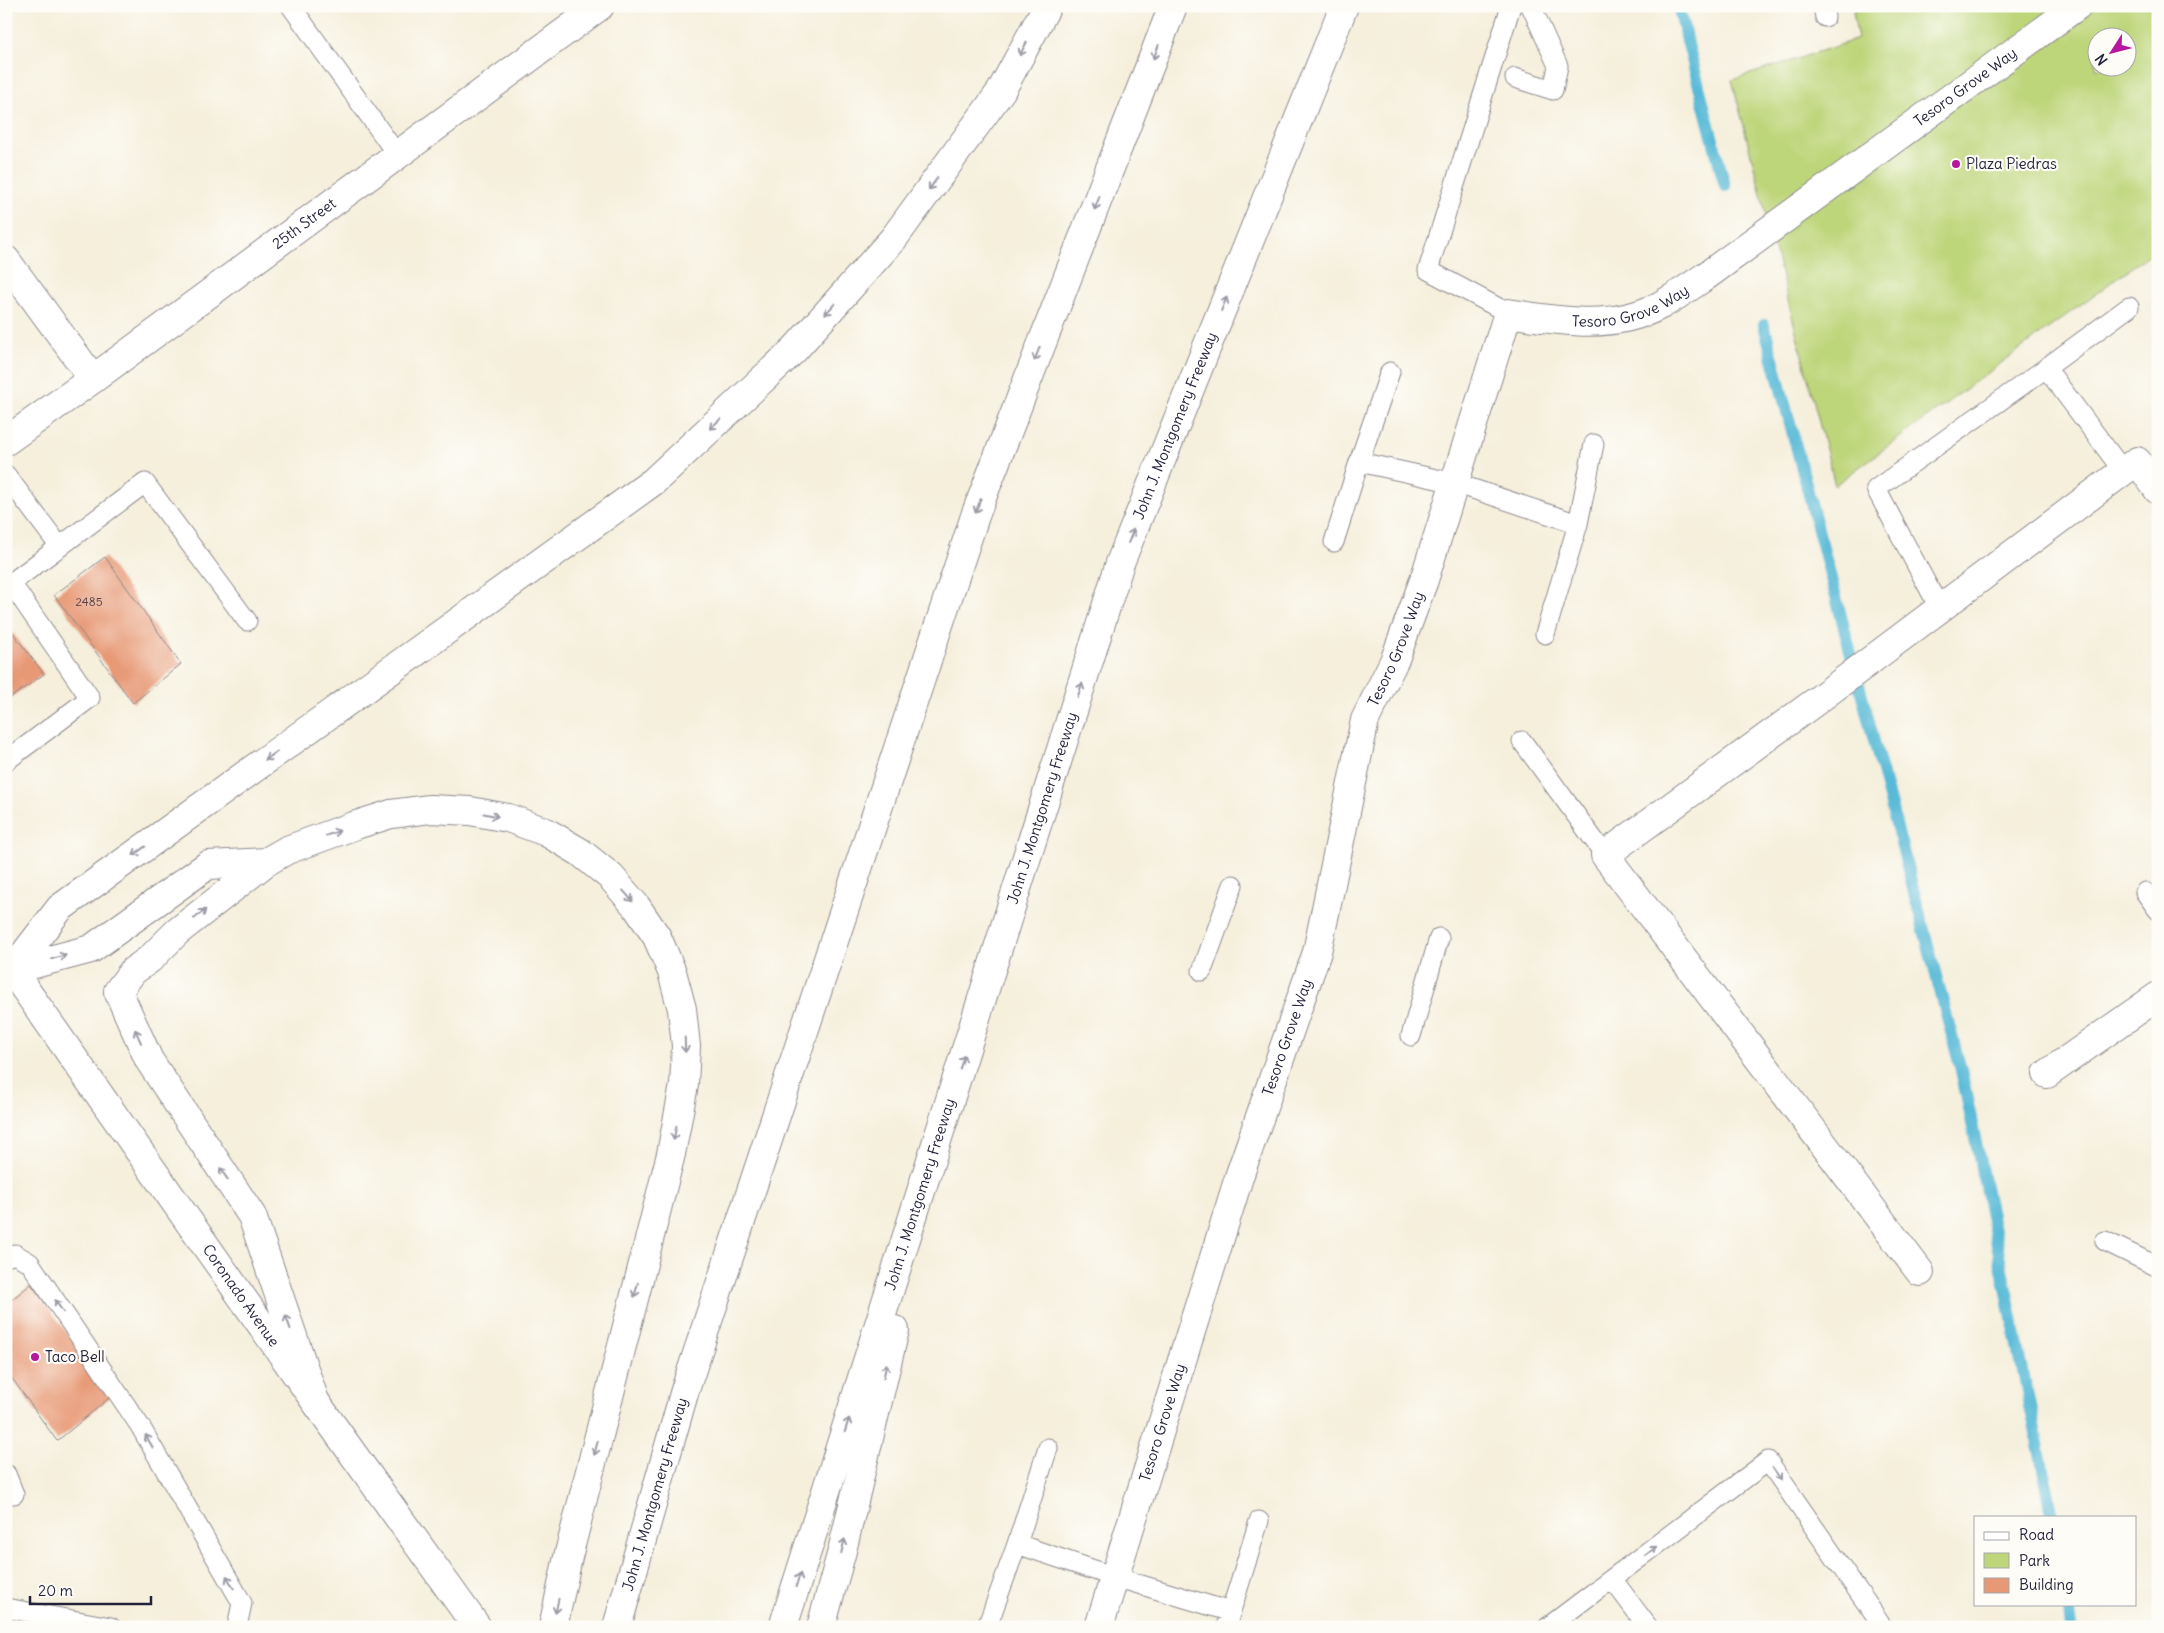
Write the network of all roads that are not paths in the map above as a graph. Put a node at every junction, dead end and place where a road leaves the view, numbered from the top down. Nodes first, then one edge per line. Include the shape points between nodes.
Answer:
1 (291, 6) edge
2 (600, 6) edge
3 (1047, 6) edge
4 (1173, 6) edge
5 (1344, 6) edge
6 (1511, 6) edge
7 (1531, 6) edge
8 (2077, 6) edge
9 (1515, 78) dead end
10 (398, 156) junction
11 (6, 260) edge
12 (2129, 307) dead end
13 (1508, 313) junction
14 (2046, 368) junction
15 (1390, 372) dead end
16 (93, 379) junction
17 (6, 440) edge
18 (1594, 444) dead end
19 (1359, 462) junction
20 (6, 475) edge
21 (2146, 475) edge
22 (1455, 483) junction
23 (1578, 524) junction
24 (1334, 542) dead end
25 (60, 547) junction
26 (8, 585) edge
27 (1940, 609) junction
28 (246, 621) dead end
29 (1545, 634) dead end
30 (1522, 741) dead end
31 (6, 761) edge
32 (1605, 855) junction
33 (266, 862) junction
34 (1233, 885) dead end
35 (2145, 892) dead end
36 (2158, 910) edge
37 (1439, 938) dead end
38 (8, 969) edge
39 (1202, 971) dead end
40 (2158, 996) edge
41 (1411, 1036) dead end
42 (2048, 1074) dead end
43 (948, 1108) junction
44 (2105, 1241) dead end
45 (6, 1257) edge
46 (2158, 1267) edge
47 (1920, 1272) dead end
48 (315, 1401) junction
49 (1048, 1448) dead end
50 (6, 1474) edge
51 (10, 1494) edge
52 (1259, 1521) dead end
53 (1017, 1544) junction
54 (1114, 1577) junction
55 (1612, 1580) junction
56 (6, 1608) edge
57 (470, 1618) edge
58 (1228, 1619) edge
59 (111, 1627) edge
60 (237, 1627) edge
61 (553, 1627) edge
62 (617, 1627) edge
63 (783, 1627) edge
64 (821, 1627) edge
65 (987, 1627) edge
66 (1099, 1627) edge
67 (1548, 1627) edge
68 (1648, 1627) edge
69 (1883, 1627) edge

1 - 10 lane
2 - 10 main road, 25th Street
3 -> 38 main road via 1001,90 894,238 794,350 654,481 60,908
4 -> 62 main road, John J. Montgomery Freeway via 976,513 685,1390
43 -> 5 main road, John J. Montgomery Freeway via 1120,563
6 - 13 lane via 1428,270
7 - 9 lane via 1558,66 1553,90
8 - 13 main road, Tesoro Grove Way via 1706,276 1660,305 1622,319 1573,322
10 - 16 main road, 25th Street
11 - 16 main road
12 - 14 lane
13 - 22 main road, Tesoro Grove Way
14 - 21 lane
14 - 27 lane via 1876,489
15 - 19 lane
16 - 17 main road, 25th Street
18 - 23 lane
19 - 22 lane
19 - 24 lane
20 - 25 lane
21 - 27 main road
22 - 23 lane
22 - 54 main road, Tesoro Grove Way via 1395,659 1365,720 1317,952 1240,1174
23 - 29 lane
25 - 26 lane
25 - 28 lane via 145,483
26 - 31 lane via 90,698
27 - 32 main road
30 - 32 lane
32 - 47 main road
38 -> 33 main road via 91,949 208,865
48 -> 33 main road via 252,1216 148,1060 118,991 133,971 177,932
33 -> 61 main road via 287,850 391,814 430,809 470,811 508,818 546,832 611,877 657,937 672,972 682,1009 686,1046 684,1085 671,1154
34 - 39 lane
35 - 36 lane
37 - 41 lane
38 - 48 main road, Coronado Avenue
40 - 42 main road
63 -> 43 main road, John J. Montgomery Freeway
64 -> 43 main road
44 - 46 lane
60 -> 45 lane via 242,1603 140,1426 30,1263 16,1254
48 - 57 main road, Coronado Avenue
49 - 53 lane
50 - 51 lane
52 - 58 lane
53 - 54 lane
53 - 65 lane
54 - 58 lane
54 - 66 main road, Tesoro Grove Way
55 - 67 lane
55 - 68 lane
55 -> 69 lane via 1768,1461
56 - 59 lane

